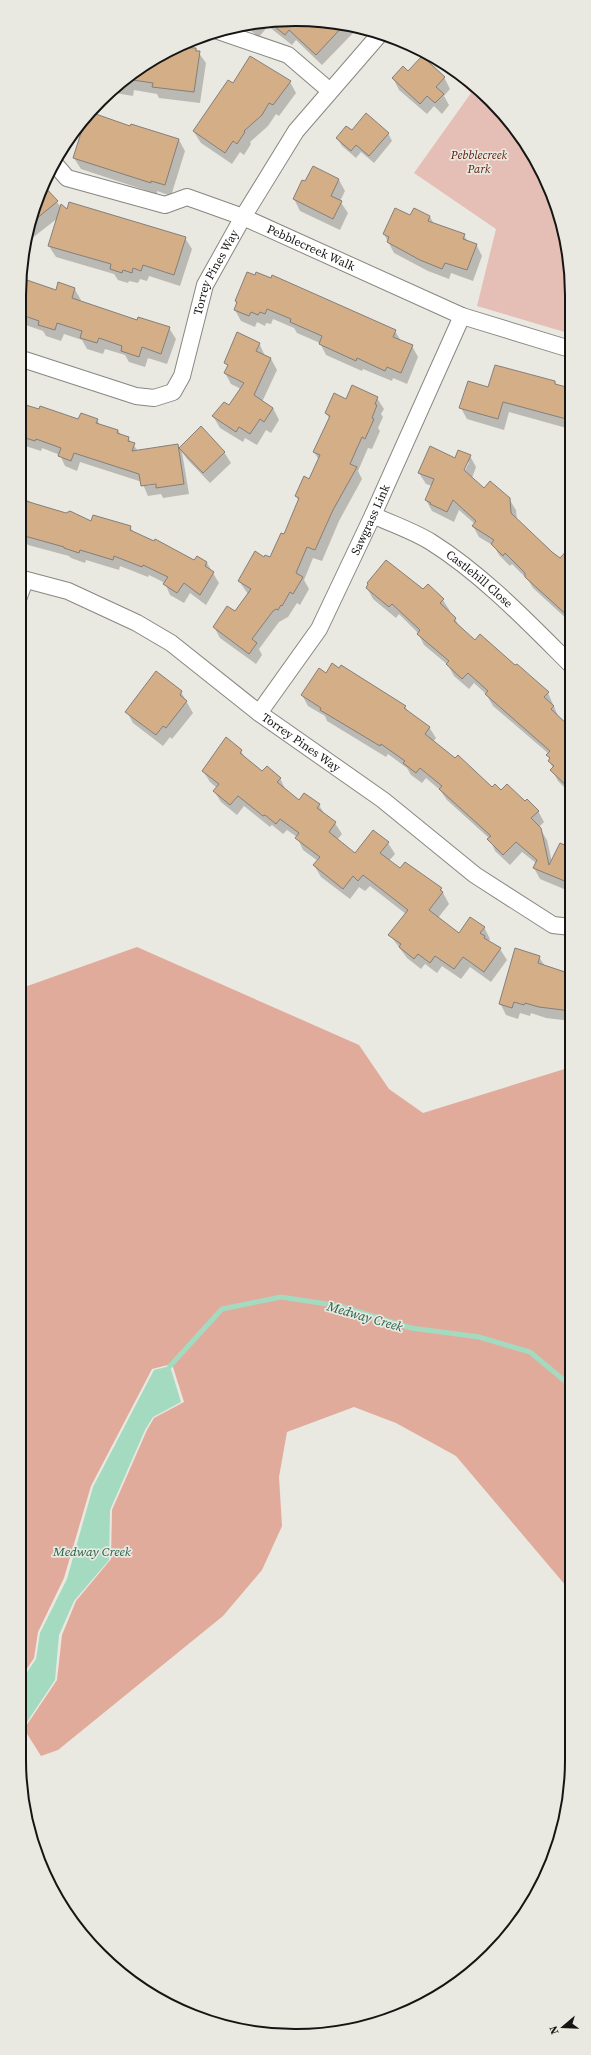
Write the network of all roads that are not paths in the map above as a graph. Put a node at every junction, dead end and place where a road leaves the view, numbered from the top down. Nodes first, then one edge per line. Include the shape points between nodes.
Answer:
1 (227, 35) edge
2 (377, 38) edge
3 (330, 91) junction
4 (58, 168) edge
5 (243, 217) junction
6 (462, 316) junction
7 (565, 347) edge
8 (26, 360) edge
9 (373, 515) junction
10 (26, 580) edge
11 (565, 659) edge
12 (259, 712) junction
13 (565, 926) edge

1 - 3 street via 288,55
2 - 3 street, Torrey Pines Way
3 - 5 street, Torrey Pines Way via 296,131
4 - 5 street, Pebblecreek Walk via 67,178 165,205 187,197
5 - 6 street, Pebblecreek Walk
5 - 8 street, Torrey Pines Way via 205,285 182,376 173,392 154,398 136,396
6 - 7 street, Pebblecreek Walk
6 - 9 street, Sawgrass Link
9 - 11 street, Castlehill Close via 430,542 464,566 527,621
9 - 12 street, Sawgrass Link via 319,629
10 - 12 street, Torrey Pines Way via 68,591 137,623 171,643
12 - 13 street, Torrey Pines Way via 383,800 475,875 553,925

